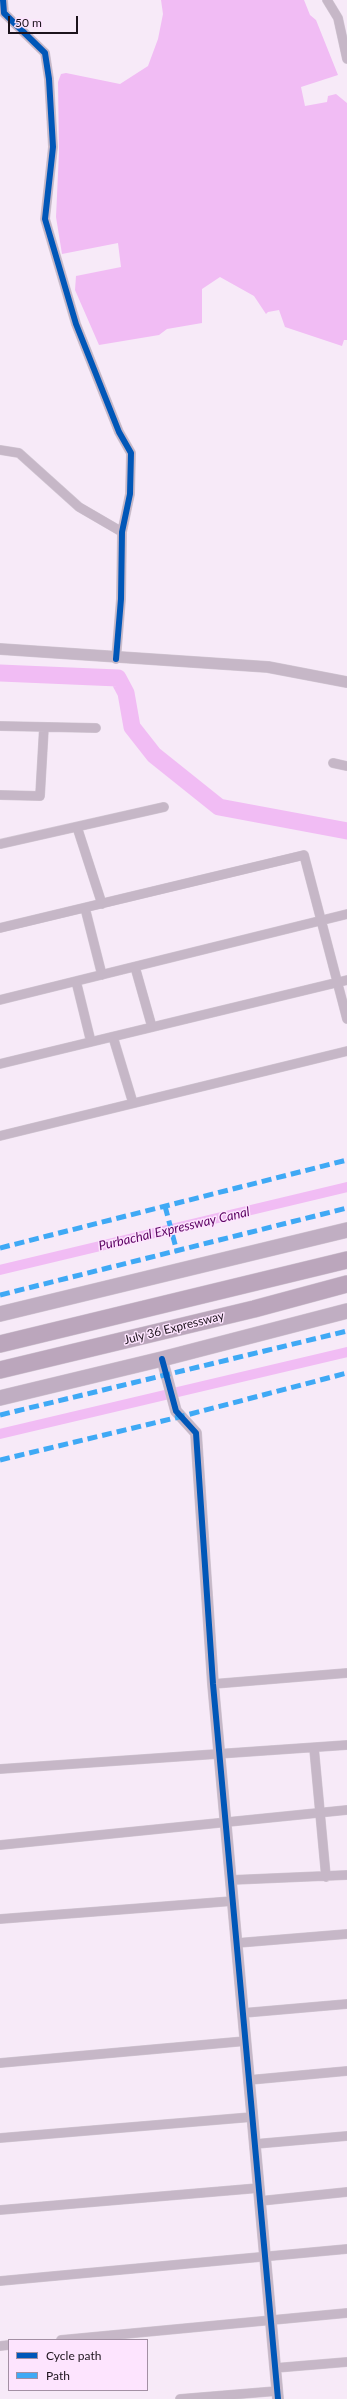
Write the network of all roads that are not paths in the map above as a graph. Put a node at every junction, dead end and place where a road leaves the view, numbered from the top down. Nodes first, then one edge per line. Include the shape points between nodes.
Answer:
1 (4, 0) edge
2 (327, 0) edge
3 (347, 60) edge
4 (0, 450) edge
5 (122, 532) junction
6 (0, 650) edge
7 (116, 659) junction
8 (347, 682) edge
9 (0, 726) edge
10 (44, 727) junction
11 (96, 728) dead end
12 (333, 763) dead end
13 (347, 766) edge
14 (0, 795) edge
15 (164, 807) dead end
16 (77, 827) junction
17 (0, 844) edge
18 (102, 904) junction
19 (85, 908) junction
20 (347, 908) edge
21 (347, 914) edge
22 (321, 918) junction
23 (0, 928) edge
24 (135, 967) junction
25 (102, 975) junction
26 (347, 980) edge
27 (76, 981) junction
28 (337, 983) junction
29 (0, 1000) edge
30 (347, 1019) edge
31 (152, 1027) junction
32 (113, 1037) junction
33 (90, 1042) junction
34 (347, 1051) edge
35 (0, 1064) edge
36 (133, 1103) junction
37 (0, 1136) edge
38 (347, 1230) edge
39 (347, 1260) edge
40 (347, 1284) edge
41 (347, 1311) edge
42 (0, 1314) edge
43 (0, 1344) edge
44 (162, 1359) junction
45 (0, 1370) edge
46 (0, 1398) edge
47 (347, 1673) edge
48 (213, 1684) junction
49 (347, 1745) edge
50 (314, 1748) junction
51 (219, 1753) junction
52 (0, 1769) edge
53 (347, 1810) edge
54 (321, 1813) junction
55 (226, 1822) junction
56 (0, 1845) edge
57 (347, 1875) edge
58 (326, 1877) junction
59 (231, 1880) junction
60 (233, 1900) junction
61 (0, 1919) edge
62 (347, 1934) edge
63 (237, 1943) junction
64 (347, 2004) edge
65 (243, 2013) junction
66 (246, 2041) junction
67 (0, 2063) edge
68 (347, 2071) edge
69 (249, 2080) junction
70 (252, 2117) junction
71 (347, 2136) edge
72 (0, 2138) edge
73 (255, 2144) junction
74 (259, 2188) junction
75 (347, 2192) edge
76 (260, 2201) junction
77 (0, 2210) edge
78 (347, 2249) edge
79 (265, 2257) junction
80 (0, 2281) edge
81 (347, 2313) edge
82 (271, 2320) junction
83 (72, 2339) edge
84 (347, 2362) edge
85 (275, 2368) junction
86 (278, 2395) edge
87 (180, 2399) edge

1 - 5 street via 4,13 45,53 53,147 45,219 76,324 119,432 131,453 130,494
2 - 3 street via 338,18
4 - 5 street via 19,453 79,507
5 - 7 street via 121,599
6 - 7 street
7 - 8 street via 268,667
9 - 10 street
10 - 11 street
10 - 14 street via 40,796
12 - 13 street
15 - 16 street
16 - 17 street
16 - 18 street
18 - 19 street
18 - 22 street via 304,855
19 - 23 street
19 - 25 street
20 - 22 street
21 - 22 street
22 - 24 street
22 - 28 street
24 - 25 street
24 - 31 street
25 - 27 street
26 - 28 street
27 - 29 street
27 - 33 street
28 - 30 street
28 - 31 street
31 - 32 street
32 - 33 street
32 - 36 street
33 - 35 street
34 - 36 street
36 - 37 street
38 - 42 main road
39 - 43 highway, July 36 Expressway
40 - 45 highway, July 36 Expressway
41 - 44 main road
44 - 46 main road
44 - 48 street via 176,1411 196,1433
47 - 48 street
48 - 51 street
49 - 50 street
50 - 51 street
50 - 54 street
51 - 52 street
51 - 55 street
53 - 54 street
54 - 55 street
54 - 58 street
55 - 56 street
55 - 59 street
57 - 58 street
58 - 59 street
59 - 60 street
60 - 61 street
60 - 63 street
62 - 63 street
63 - 65 street
64 - 65 street
65 - 66 street
66 - 67 street
66 - 69 street
68 - 69 street
69 - 70 street
70 - 72 street
70 - 73 street
71 - 73 street
73 - 74 street
74 - 76 street
74 - 77 street
75 - 76 street
76 - 79 street
78 - 79 street
79 - 80 street
79 - 82 street
81 - 82 street
82 - 83 street
82 - 85 street
84 - 85 street
85 - 86 street
86 - 87 street

